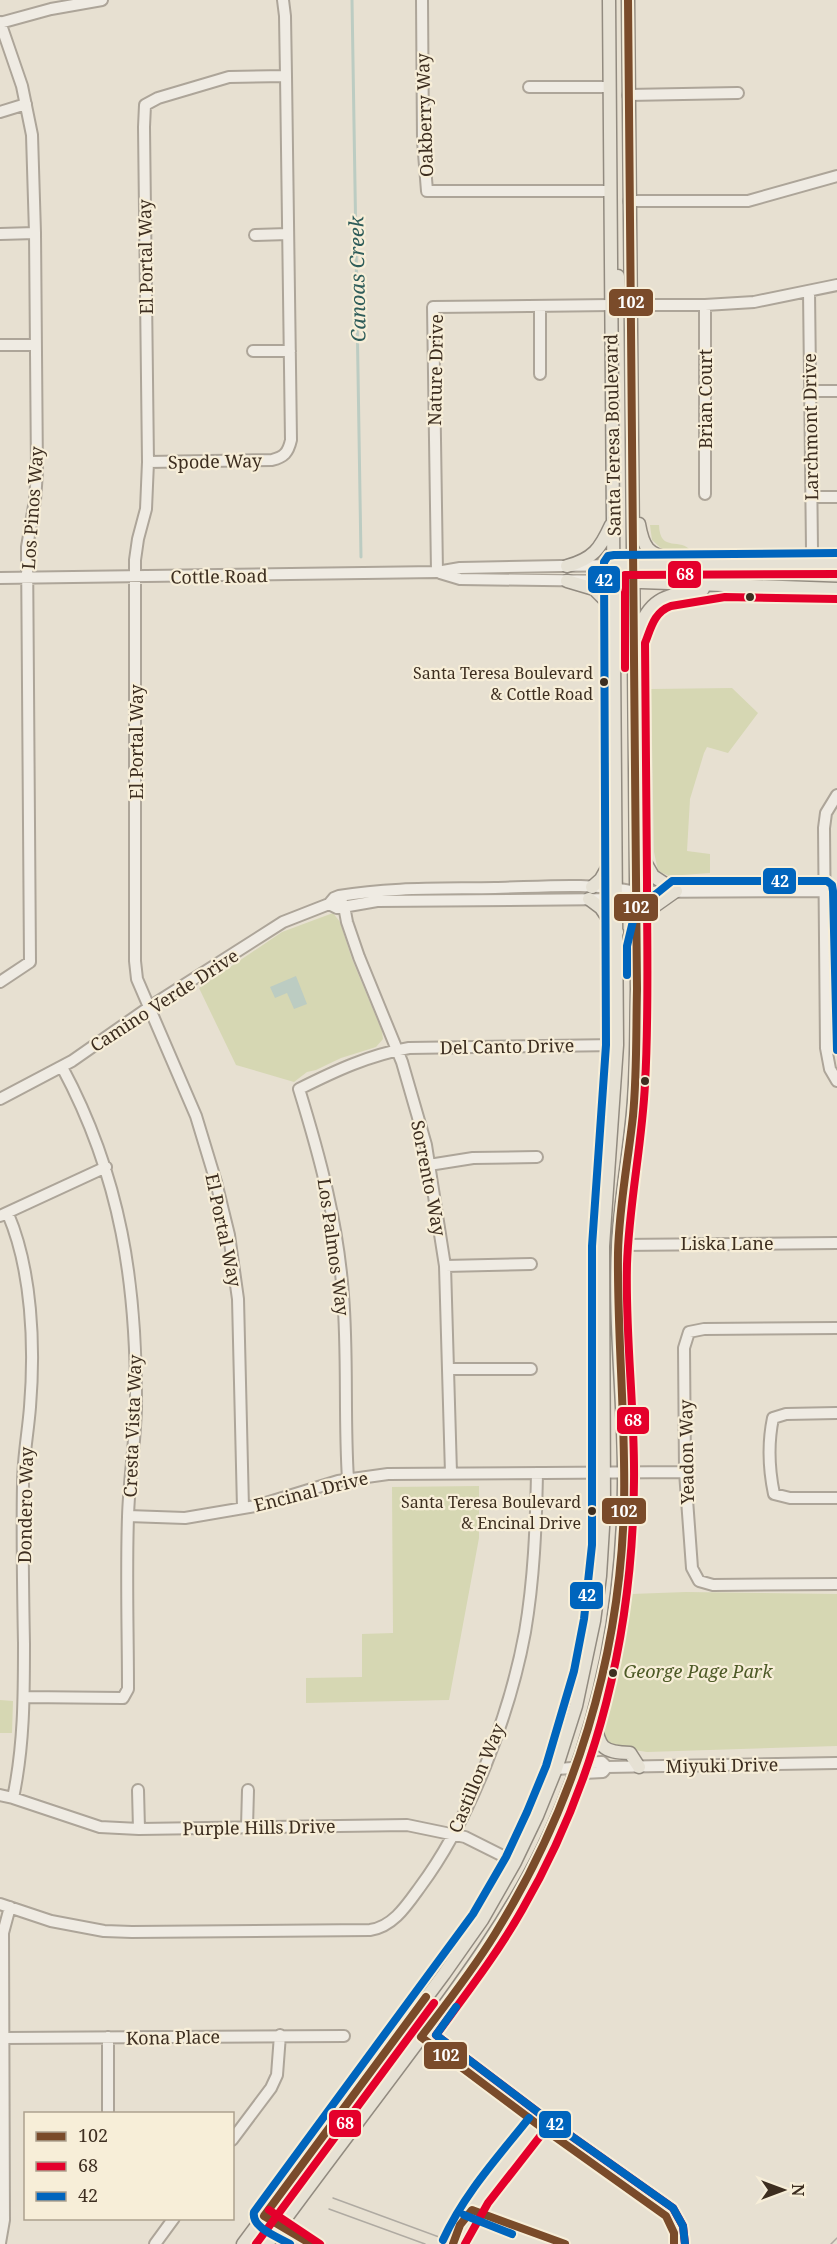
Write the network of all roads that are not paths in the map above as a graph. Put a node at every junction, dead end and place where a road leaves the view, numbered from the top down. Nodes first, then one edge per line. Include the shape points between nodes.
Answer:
1 (102, 0) edge
2 (283, 0) edge
3 (422, 0) edge
4 (609, 0) edge
5 (622, 0) edge
6 (628, 0) edge
7 (0, 23) edge
8 (628, 36) junction
9 (286, 76) junction
10 (530, 87) dead end
11 (609, 87) junction
12 (738, 93) dead end
13 (628, 95) junction
14 (26, 104) junction
15 (0, 112) edge
16 (837, 176) edge
17 (610, 191) junction
18 (629, 201) junction
19 (610, 207) junction
20 (35, 233) junction
21 (0, 234) edge
22 (288, 234) junction
23 (255, 235) dead end
24 (837, 285) edge
25 (809, 291) junction
26 (611, 305) junction
27 (630, 305) junction
28 (705, 305) junction
29 (540, 306) junction
30 (0, 345) edge
31 (36, 345) junction
32 (253, 351) dead end
33 (290, 351) junction
34 (540, 374) dead end
35 (809, 391) junction
36 (837, 391) edge
37 (148, 462) junction
38 (705, 494) dead end
39 (837, 496) edge
40 (811, 497) junction
41 (634, 503) junction
42 (613, 521) junction
43 (809, 562) junction
44 (837, 563) edge
45 (634, 564) junction
46 (697, 564) junction
47 (614, 565) junction
48 (567, 566) junction
49 (437, 572) junction
50 (135, 576) junction
51 (0, 578) edge
52 (28, 578) junction
53 (567, 581) junction
54 (614, 581) junction
55 (634, 581) junction
56 (724, 586) junction
57 (837, 589) edge
58 (614, 609) junction
59 (634, 641) junction
60 (837, 795) edge
61 (636, 846) junction
62 (616, 853) junction
63 (676, 891) junction
64 (823, 891) junction
65 (636, 892) junction
66 (591, 893) junction
67 (616, 893) junction
68 (342, 901) junction
69 (617, 933) junction
70 (637, 938) junction
71 (0, 982) edge
72 (148, 1008) junction
73 (617, 1045) junction
74 (397, 1050) junction
75 (62, 1067) junction
76 (837, 1081) edge
77 (0, 1099) edge
78 (537, 1157) dead end
79 (429, 1165) junction
80 (106, 1167) junction
81 (4, 1215) edge
82 (837, 1243) edge
83 (618, 1245) junction
84 (531, 1264) dead end
85 (446, 1266) junction
86 (837, 1328) edge
87 (450, 1369) junction
88 (531, 1369) dead end
89 (837, 1413) edge
90 (604, 1472) junction
91 (624, 1472) junction
92 (685, 1472) junction
93 (451, 1473) junction
94 (537, 1473) junction
95 (348, 1479) junction
96 (837, 1498) edge
97 (243, 1508) junction
98 (128, 1516) junction
99 (837, 1584) edge
100 (24, 1697) junction
101 (593, 1717) junction
102 (837, 1762) edge
103 (639, 1767) junction
104 (577, 1768) junction
105 (556, 1769) junction
106 (138, 1790) dead end
107 (248, 1790) dead end
108 (0, 1795) edge
109 (13, 1798) junction
110 (248, 1827) junction
111 (139, 1829) junction
112 (454, 1834) junction
113 (515, 1862) junction
114 (5, 1906) edge
115 (280, 2035) junction
116 (344, 2036) dead end
117 (108, 2037) junction
118 (3, 2038) junction
119 (108, 2112) edge
120 (234, 2137) edge
121 (173, 2220) edge
122 (0, 2243) edge
123 (155, 2244) edge
124 (243, 2244) edge
125 (267, 2244) edge

1 - 7 street
2 - 9 street, Spode Way
3 - 17 street, Oakberry Way via 427,191
4 - 11 main road, Santa Teresa Boulevard
5 - 8 main road
6 - 8 main road, Santa Teresa Boulevard
7 - 14 street, Los Pinos Way
8 - 13 main road, Santa Teresa Boulevard
9 - 22 street, Spode Way
9 - 37 street, El Portal Way via 229,77 145,105
10 - 11 street
11 - 17 main road, Santa Teresa Boulevard
12 - 13 street
13 - 18 main road, Santa Teresa Boulevard
14 - 15 street
14 - 20 street, Los Pinos Way via 34,161
16 - 18 street via 748,201
17 - 19 main road, Santa Teresa Boulevard
18 - 27 main road, Santa Teresa Boulevard
19 - 26 main road, Santa Teresa Boulevard
19 - 27 main road via 618,235 618,290
20 - 21 street
20 - 31 street, Los Pinos Way
22 - 23 street
22 - 33 street, Spode Way
24 - 25 street
25 - 28 street via 754,302
25 - 35 street, Larchmont Drive
26 - 29 street, Nature Drive
26 - 42 main road, Santa Teresa Boulevard
27 - 28 street
27 - 41 main road, Santa Teresa Boulevard
28 - 38 street, Brian Court
29 - 34 street
29 - 49 street, Nature Drive via 434,307
30 - 31 street
31 - 52 street, Los Pinos Way via 37,472 27,548
32 - 33 street
33 - 37 street, Spode Way via 291,440 286,454 272,460
35 - 36 street
35 - 40 street, Larchmont Drive
37 - 50 street, El Portal Way via 146,509 138,539
39 - 40 street
40 - 43 street, Larchmont Drive
41 - 45 main road, Santa Teresa Boulevard
41 - 46 main road via 650,552 657,557
42 - 47 main road, Santa Teresa Boulevard
42 - 48 main road via 595,553
43 - 44 main road, Cottle Road
43 - 46 main road, Cottle Road
45 - 46 main road, Cottle Road
45 - 47 main road, Cottle Road
45 - 55 main road, Santa Teresa Boulevard
47 - 48 street, Cottle Road
47 - 54 main road, Santa Teresa Boulevard
48 - 49 street, Cottle Road
49 - 50 street, Cottle Road
49 - 53 street, Cottle Road via 460,579
50 - 52 street, Cottle Road
50 - 72 street, El Portal Way via 135,961
51 - 52 street, Cottle Road
52 - 71 street, Los Pinos Way via 30,962
53 - 54 street, Cottle Road
53 - 58 main road via 594,589
54 - 55 main road, Cottle Road
54 - 58 main road, Santa Teresa Boulevard
55 - 56 main road, Cottle Road
55 - 59 main road, Santa Teresa Boulevard
56 - 57 main road, Cottle Road
56 - 59 main road via 657,600 645,613
58 - 62 main road, Santa Teresa Boulevard
59 - 61 main road, Santa Teresa Boulevard
60 - 64 street via 826,813
61 - 63 main road via 652,876
61 - 65 main road, Santa Teresa Boulevard
62 - 66 main road
62 - 67 main road, Santa Teresa Boulevard
63 - 64 street, Camino Verde Drive
63 - 65 street, Camino Verde Drive
63 - 70 main road via 652,908
64 - 76 street via 826,1048
65 - 67 street, Camino Verde Drive
65 - 70 main road, Santa Teresa Boulevard
66 - 67 street, Camino Verde Drive
66 - 68 street, Camino Verde Drive
66 - 69 main road
67 - 69 main road, Santa Teresa Boulevard
68 - 72 street, Camino Verde Drive via 337,908 329,904 284,922
68 - 74 street, Sorrento Way via 359,957
69 - 73 main road, Santa Teresa Boulevard
70 - 83 main road, Santa Teresa Boulevard via 634,1091
72 - 75 street, Camino Verde Drive
72 - 97 street, El Portal Way via 196,1116 229,1235 238,1299
73 - 74 street, Del Canto Drive
73 - 90 main road, Santa Teresa Boulevard via 603,1246
74 - 79 street, Sorrento Way
74 - 95 street, Los Palmos Way via 340,1068 299,1089 333,1213 340,1263
75 - 77 street, Camino Verde Drive
75 - 80 street, Cresta Vista Way
78 - 79 street via 473,1158
79 - 85 street, Sorrento Way
80 - 81 street
80 - 98 street, Cresta Vista Way via 129,1265 135,1330 136,1411
81 - 100 street, Dondero Way via 13,1225 31,1327 30,1407 23,1481
82 - 83 street, Liska Lane
83 - 91 main road, Santa Teresa Boulevard
84 - 85 street
85 - 87 street, Sorrento Way
86 - 92 street, Yeadon Way via 689,1332 684,1348
87 - 88 street
87 - 93 street, Sorrento Way
89 - 96 street via 786,1414 773,1418 770,1432 774,1494
90 - 91 street, Encinal Drive
90 - 94 street, Encinal Drive
90 - 105 main road, Santa Teresa Boulevard via 603,1546 594,1621 576,1706
91 - 92 street, Encinal Drive
91 - 101 main road, Santa Teresa Boulevard via 618,1593
92 - 99 street, Yeadon Way via 692,1568 699,1581 713,1585
93 - 94 street, Encinal Drive
93 - 95 street, Encinal Drive
94 - 112 street, Castillon Way via 532,1586 514,1678 498,1728
95 - 97 street, Encinal Drive
97 - 98 street, Encinal Drive via 185,1518
98 - 100 street, Cresta Vista Way via 128,1689 123,1698
100 - 109 street, Dondero Way via 22,1748
101 - 103 main road via 602,1747 630,1753
101 - 104 main road, Santa Teresa Boulevard
102 - 103 street, Miyuki Drive
103 - 104 street, Miyuki Drive via 584,1762
104 - 105 street, Miyuki Drive
104 - 125 main road, Santa Teresa Boulevard via 544,1845 495,1935
105 - 113 main road, Santa Teresa Boulevard
106 - 111 street
107 - 110 street
108 - 109 street, Purple Hills Drive
109 - 111 street, Purple Hills Drive via 100,1827
110 - 111 street, Purple Hills Drive
110 - 112 street, Purple Hills Drive via 407,1825
112 - 113 street, Purple Hills Drive
112 - 114 street, Castillon Way via 411,1900 389,1924 380,1928 113,1932 81,1928
113 - 124 main road, Santa Teresa Boulevard via 451,1965
114 - 118 street
115 - 116 street, Kona Place
115 - 117 street, Kona Place
115 - 120 street via 278,2075
117 - 118 street, Kona Place
117 - 119 street
118 - 122 street via 4,2220
121 - 123 street

